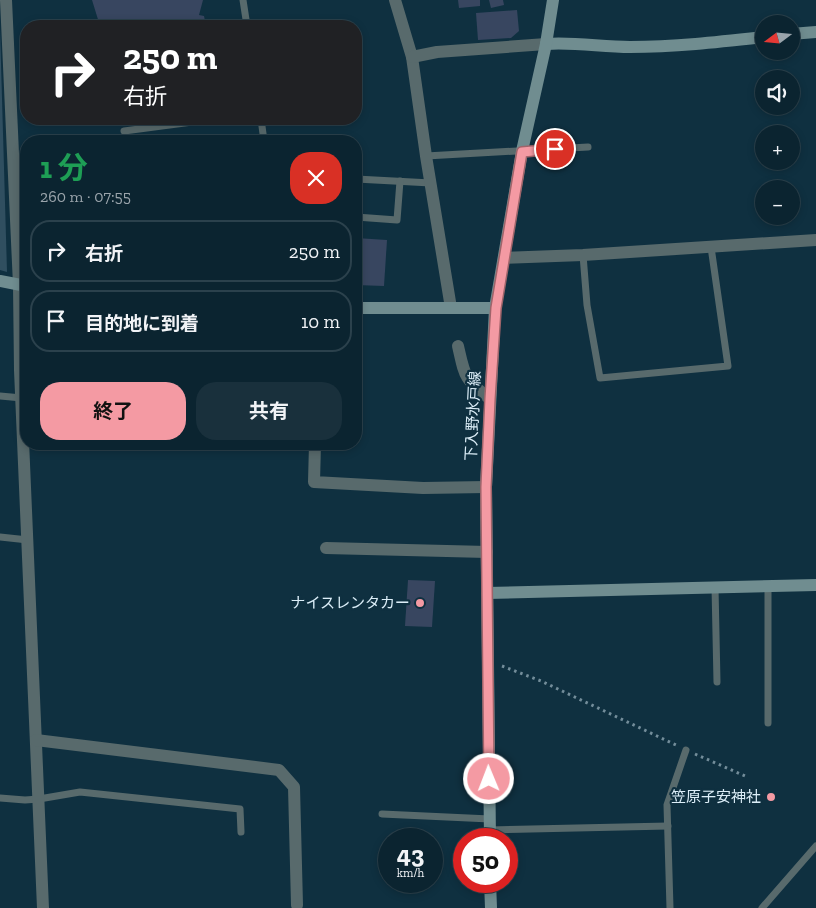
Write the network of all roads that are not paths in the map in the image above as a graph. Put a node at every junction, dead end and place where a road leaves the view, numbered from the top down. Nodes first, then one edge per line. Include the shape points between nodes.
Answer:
1 (6, 0) edge
2 (243, 0) edge
3 (395, 0) edge
4 (552, 0) edge
5 (246, 20) edge
6 (816, 32) edge
7 (800, 33) edge
8 (755, 38) edge
9 (546, 44) junction
10 (412, 57) junction
11 (170, 125) edge
12 (124, 131) dead end
13 (588, 147) dead end
14 (522, 152) junction
15 (426, 156) junction
16 (362, 178) edge
17 (400, 181) junction
18 (431, 184) junction
19 (362, 217) edge
20 (20, 235) edge
21 (816, 240) edge
22 (711, 247) junction
23 (584, 255) junction
24 (504, 258) junction
25 (0, 281) edge
26 (20, 284) edge
27 (362, 308) edge
28 (451, 308) junction
29 (496, 308) junction
30 (458, 346) dead end
31 (0, 396) edge
32 (20, 398) edge
33 (490, 399) junction
34 (24, 450) edge
35 (315, 450) edge
36 (486, 487) junction
37 (0, 537) edge
38 (28, 540) junction
39 (326, 548) dead end
40 (487, 552) junction
41 (768, 585) junction
42 (816, 585) edge
43 (714, 587) junction
44 (487, 593) junction
45 (717, 682) dead end
46 (768, 723) dead end
47 (36, 740) junction
48 (686, 750) road end
49 (0, 798) edge
50 (40, 799) junction
51 (382, 814) dead end
52 (668, 826) junction
53 (483, 828) edge
54 (490, 828) edge
55 (518, 829) edge
56 (241, 832) dead end
57 (816, 846) edge
58 (490, 893) edge
59 (297, 905) dead end
60 (43, 908) edge
61 (491, 908) edge
62 (670, 908) edge
63 (762, 908) edge

1 - 20 street
2 - 5 lane
3 - 10 street
4 - 9 main road, 下入野水戸線
6 - 7 main road
8 - 9 main road via 672,47 573,42
9 - 10 street via 437,52
9 - 14 main road, 下入野水戸線
10 - 15 street
11 - 12 lane
13 - 14 lane
14 - 15 lane
14 - 24 main road, 下入野水戸線
15 - 18 street
16 - 17 lane
17 - 18 lane
17 - 19 lane via 397,220
18 - 28 street
21 - 22 street
22 - 23 street
22 - 23 lane via 728,366 600,378 587,305
23 - 24 street
24 - 29 main road, 下入野水戸線
25 - 26 main road
27 - 28 main road
28 - 29 main road
29 - 33 main road, 下入野水戸線
30 - 33 street via 464,374
31 - 32 lane
33 - 36 main road, 下入野水戸線
34 - 38 street
35 - 36 street via 314,482 423,488
36 - 40 main road, 下入野水戸線
37 - 38 lane
38 - 47 street
39 - 40 street
40 - 44 main road, 下入野水戸線
41 - 42 main road
41 - 43 main road
41 - 46 lane
43 - 44 main road
43 - 45 lane
44 - 54 main road, 下入野水戸線
47 - 50 street
47 - 59 street via 279,770 294,787
48 - 52 lane via 667,805
49 - 50 lane
50 - 56 lane via 80,792 240,809
50 - 60 street
51 - 53 lane
52 - 55 lane
52 - 62 lane
57 - 63 lane
58 - 61 main road

